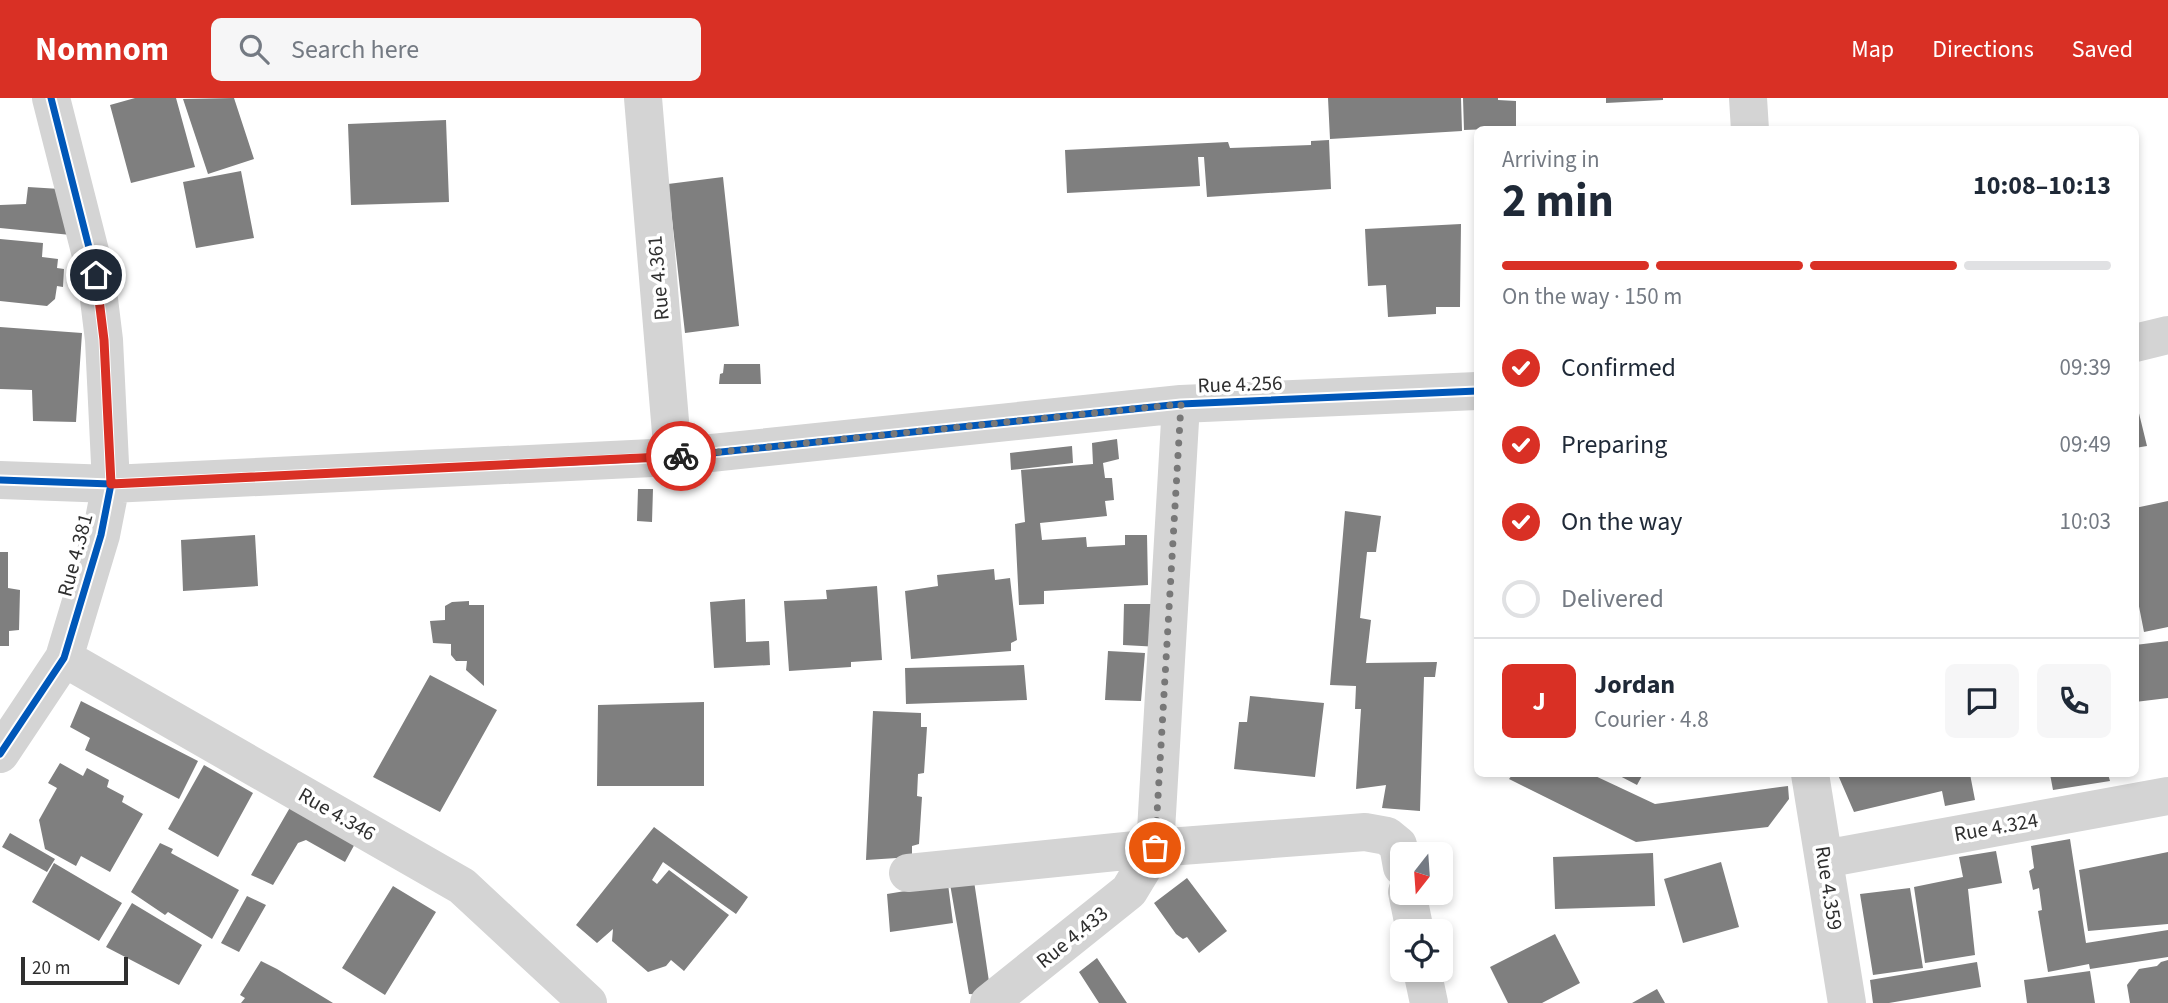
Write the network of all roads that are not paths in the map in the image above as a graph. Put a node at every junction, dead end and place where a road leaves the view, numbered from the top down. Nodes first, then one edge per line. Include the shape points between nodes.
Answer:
1 (51, 98) edge
2 (643, 98) edge
3 (1748, 98) edge
4 (1750, 126) edge
5 (2168, 335) edge
6 (2139, 342) edge
7 (1474, 391) edge
8 (1181, 404) junction
9 (673, 457) junction
10 (0, 480) edge
11 (111, 484) junction
12 (64, 657) junction
13 (0, 754) edge
14 (1810, 777) edge
15 (2168, 796) edge
16 (1394, 842) edge
17 (1155, 848) junction
18 (1824, 859) junction
19 (908, 873) dead end
20 (1425, 982) edge
21 (588, 1003) edge
22 (989, 1003) edge
23 (1429, 1003) edge
24 (1847, 1003) edge

1 - 11 street, Rue 4.381 via 96,275
2 - 9 street, Rue 4.361
3 - 4 street
5 - 6 street
7 - 8 street, Rue 4.256
8 - 9 street, Rue 4.256
8 - 17 street, Rue 4.433
9 - 11 street, Rue 4.256
10 - 11 street, Rue 4.256
11 - 12 street, Rue 4.381 via 101,535
12 - 13 street, Rue 4.381
12 - 21 street, Rue 4.346 via 462,886
14 - 18 street, Rue 4.359
15 - 18 street, Rue 4.324
16 - 17 street via 1365,832
17 - 19 street
17 - 22 street, Rue 4.433 via 1129,891
18 - 24 street, Rue 4.359
20 - 23 street

